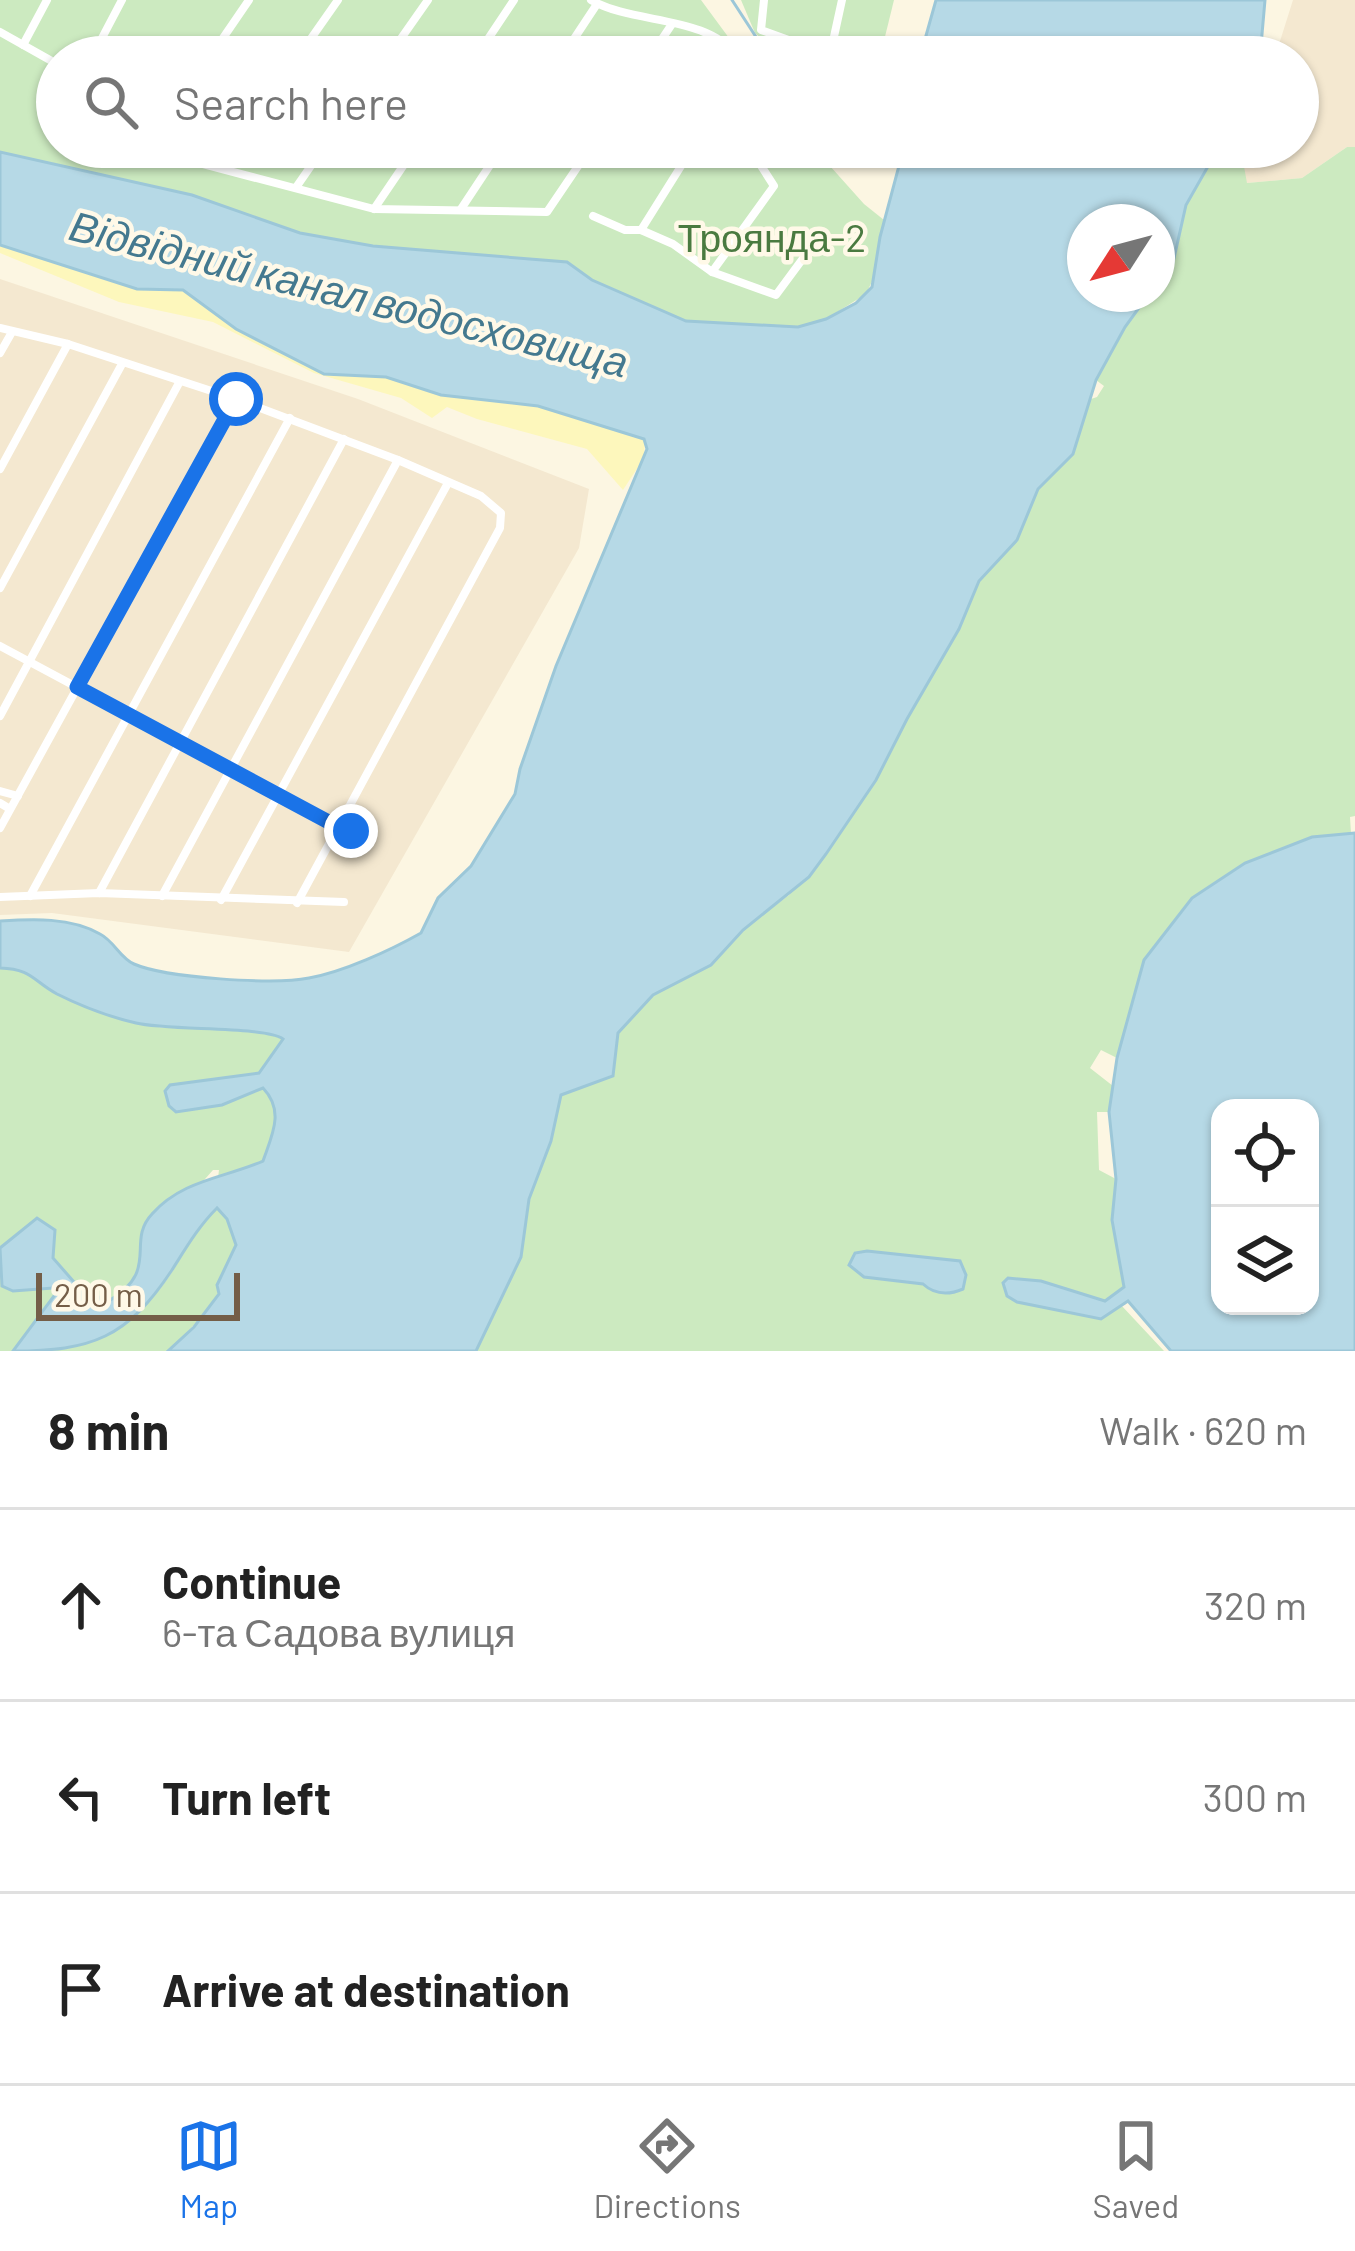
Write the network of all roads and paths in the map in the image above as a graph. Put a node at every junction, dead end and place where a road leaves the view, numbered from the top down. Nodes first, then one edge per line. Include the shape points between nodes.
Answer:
1 (47, 0) edge
2 (122, 0) edge
3 (249, 0) edge
4 (338, 0) edge
5 (428, 0) edge
6 (514, 0) edge
7 (764, 0) edge
8 (842, 0) edge
9 (594, 2) edge
10 (672, 24) junction
11 (0, 32) edge
12 (103, 36) edge
13 (224, 36) edge
14 (313, 36) edge
15 (403, 36) edge
16 (490, 36) edge
17 (574, 36) edge
18 (664, 36) edge
19 (705, 36) edge
20 (767, 36) edge
21 (834, 36) edge
22 (23, 45) junction
23 (36, 52) edge
24 (222, 168) edge
25 (309, 168) edge
26 (402, 168) edge
27 (488, 168) edge
28 (577, 168) edge
29 (680, 168) edge
30 (762, 168) edge
31 (297, 186) junction
32 (374, 209) junction
33 (460, 210) junction
34 (593, 216) dead end
35 (641, 230) junction
36 (821, 234) dead end
37 (712, 272) junction
38 (0, 328) edge
39 (12, 332) junction
40 (68, 344) junction
41 (0, 353) edge
42 (122, 364) junction
43 (179, 383) junction
44 (236, 399) junction
45 (290, 418) junction
46 (344, 439) junction
47 (398, 460) junction
48 (0, 469) edge
49 (448, 483) junction
50 (0, 589) edge
51 (0, 646) edge
52 (29, 662) junction
53 (77, 687) junction
54 (130, 712) junction
55 (0, 716) edge
56 (180, 740) junction
57 (229, 768) junction
58 (0, 791) edge
59 (280, 795) junction
60 (18, 796) junction
61 (0, 803) edge
62 (10, 809) junction
63 (338, 827) junction
64 (0, 829) edge
65 (351, 831) dead end
66 (99, 892) junction
67 (30, 896) junction
68 (162, 896) junction
69 (0, 897) edge
70 (221, 900) junction
71 (344, 902) dead end
72 (297, 903) junction

1 - 22 street
2 - 12 street
3 - 13 street
4 - 14 street
5 - 15 street
6 - 16 street
7 - 20 street via 760,30
8 - 21 street
9 - 10 street
9 - 17 street
10 - 18 street
10 - 19 street
11 - 22 street
22 - 23 street
24 - 31 street
25 - 31 street
26 - 32 street
27 - 33 street
28 - 33 street via 548,212
29 - 35 street
30 - 37 street via 774,186
31 - 32 street
32 - 33 street
34 - 35 street
35 - 37 street
36 - 37 street via 776,295
38 - 39 street
39 - 40 street
39 - 41 street
40 - 42 street
40 - 48 street
42 - 43 street
42 - 50 street
43 - 44 street
43 - 52 street
44 - 45 street
44 - 53 street
45 - 46 street
45 - 54 street
46 - 47 street
46 - 56 street
47 - 49 street
47 - 57 street
49 - 59 street
49 - 63 street via 501,513 500,529
51 - 52 street
52 - 53 street
52 - 55 street
53 - 54 street
53 - 60 street
54 - 56 street
54 - 67 street
56 - 57 street
56 - 66 street
57 - 59 street
57 - 68 street
58 - 60 street
59 - 63 street
59 - 70 street
60 - 62 street
61 - 62 street
62 - 64 street
63 - 65 street
63 - 72 street
66 - 67 street
66 - 68 street
67 - 69 street
68 - 70 street
70 - 72 street
71 - 72 street

